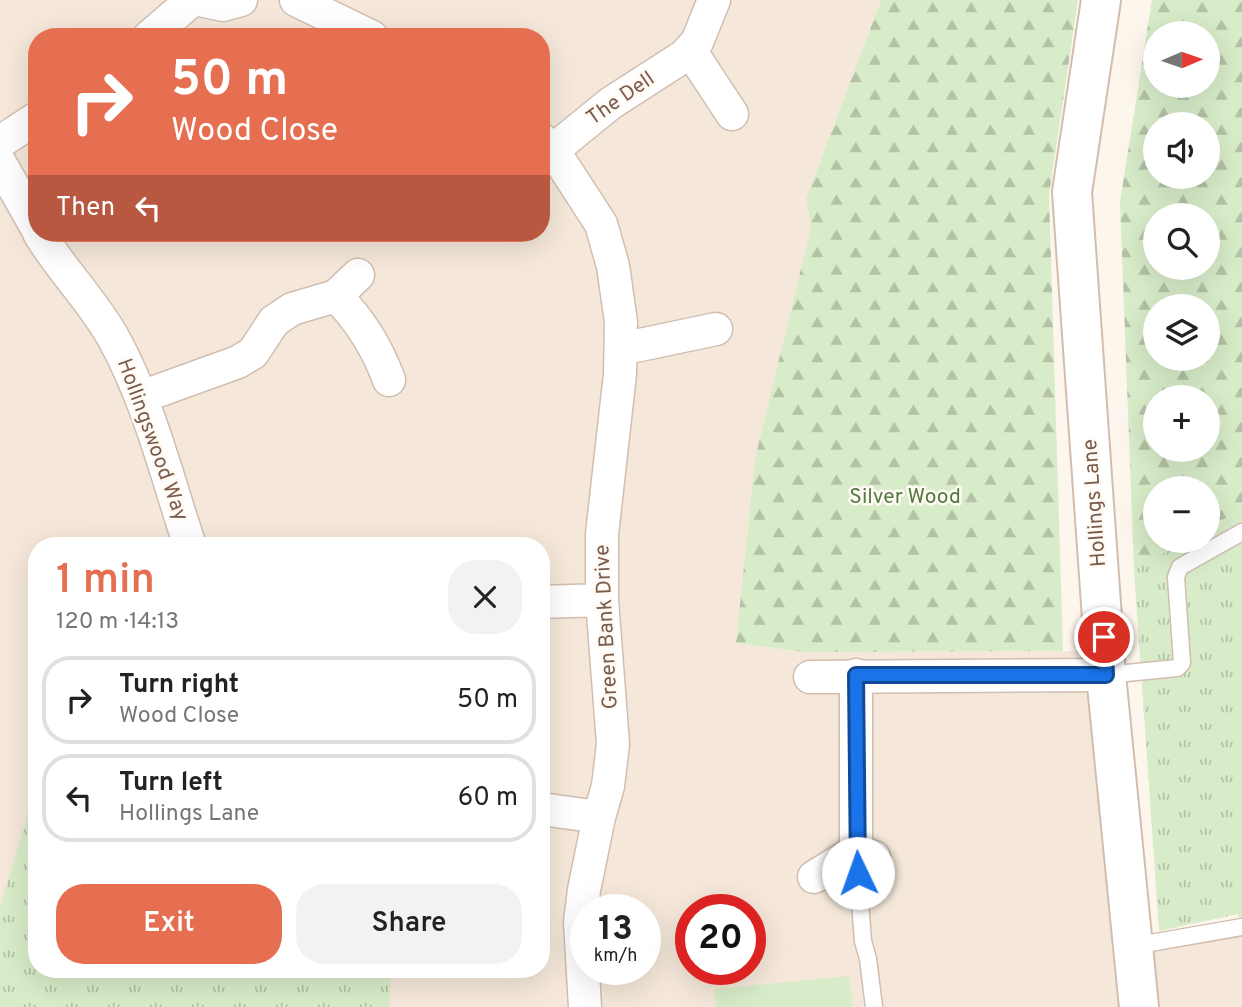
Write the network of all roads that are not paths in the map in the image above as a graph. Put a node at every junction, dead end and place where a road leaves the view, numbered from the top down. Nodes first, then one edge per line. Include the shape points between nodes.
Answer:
1 (192, 0) edge
2 (200, 0) edge
3 (241, 0) edge
4 (296, 0) edge
5 (714, 0) edge
6 (1101, 0) edge
7 (359, 26) edge
8 (159, 28) edge
9 (690, 50) junction
10 (732, 114) dead end
11 (28, 124) edge
12 (0, 142) edge
13 (550, 143) edge
14 (550, 149) edge
15 (0, 163) edge
16 (28, 212) edge
17 (45, 242) edge
18 (716, 329) dead end
19 (621, 349) junction
20 (389, 380) dead end
21 (141, 397) junction
22 (1242, 532) edge
23 (187, 537) edge
24 (602, 600) junction
25 (550, 602) edge
26 (856, 675) junction
27 (1106, 675) junction
28 (810, 677) dead end
29 (550, 810) edge
30 (599, 817) junction
31 (866, 854) junction
32 (814, 877) dead end
33 (1242, 927) edge
34 (1133, 946) junction
35 (586, 1007) edge
36 (874, 1007) edge
37 (1139, 1007) edge

1 - 8 street
2 - 3 street via 223,5
4 - 7 street
5 - 9 street, The Dell
6 - 27 street, Hollings Lane via 1072,192
9 - 10 street
9 - 13 street, The Dell
11 - 12 street
14 - 19 street, Green Bank Drive via 601,224 613,266
15 - 16 street
17 - 21 street, Hollingswood Way via 112,335
18 - 19 street
19 - 24 street, Green Bank Drive via 602,534
20 - 21 street via 369,334 354,313 347,285 284,314 253,353 237,362
21 - 23 street, Hollingswood Way
22 - 27 lane via 1180,567 1176,577 1182,663 1177,668
24 - 25 street
24 - 30 street, Green Bank Drive via 613,744
26 - 27 street
26 - 28 street
26 - 31 street
27 - 34 street, Hollings Lane
29 - 30 street
30 - 35 street, Green Bank Drive via 580,922
31 - 32 street
31 - 36 lane via 863,941
33 - 34 lane
34 - 37 street, Hollings Lane

